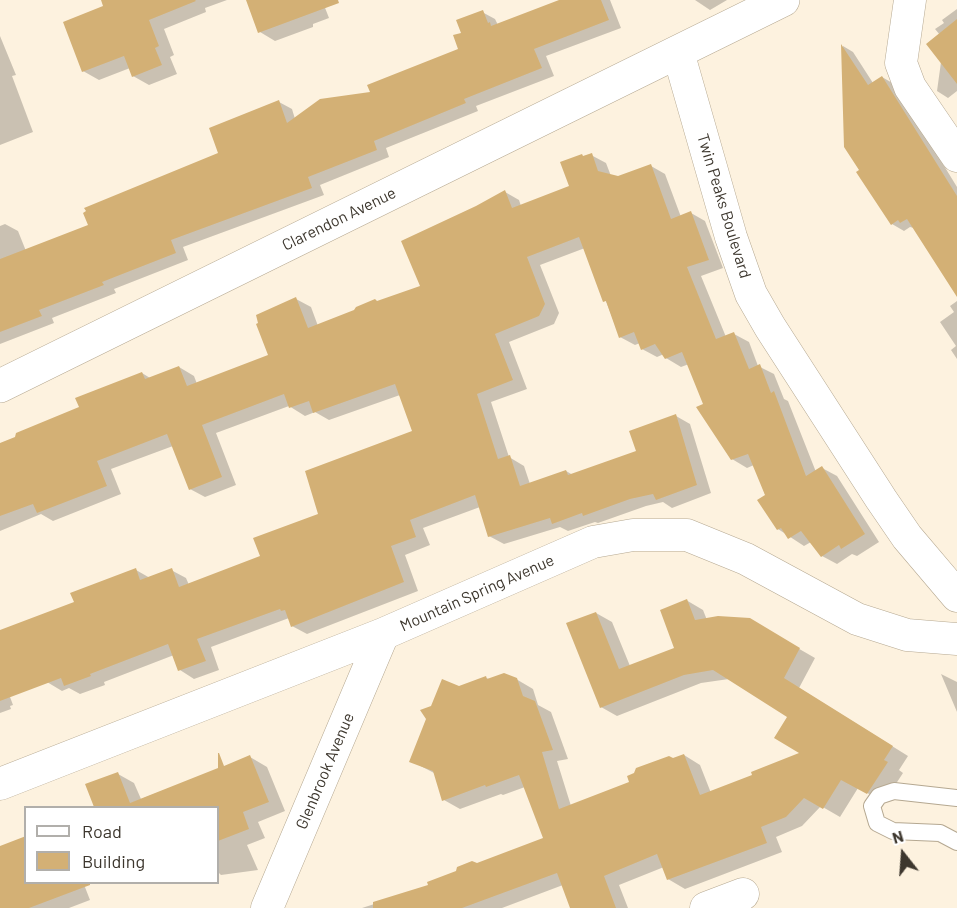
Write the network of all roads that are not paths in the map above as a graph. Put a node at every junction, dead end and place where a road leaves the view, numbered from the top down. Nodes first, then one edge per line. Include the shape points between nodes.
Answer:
1 (783, 0) edge
2 (910, 0) edge
3 (678, 52) junction
4 (957, 156) edge
5 (0, 386) edge
6 (957, 596) edge
7 (383, 634) junction
8 (957, 639) edge
9 (0, 784) edge
10 (957, 798) edge
11 (957, 842) edge
12 (743, 894) dead end
13 (267, 908) edge
14 (706, 908) edge

1 - 3 main road
2 - 4 street via 901,63 910,87
3 - 5 main road, Clarendon Avenue
3 - 6 street, Twin Peaks Boulevard via 751,294 881,499
7 - 8 street, Mountain Spring Avenue via 593,542 633,535 687,535 747,559 857,619 907,635
7 - 9 street, Mountain Spring Avenue
7 - 13 street, Glenbrook Avenue
10 - 11 lane via 894,791 879,796 872,806 877,823 893,831 940,833
12 - 14 street

